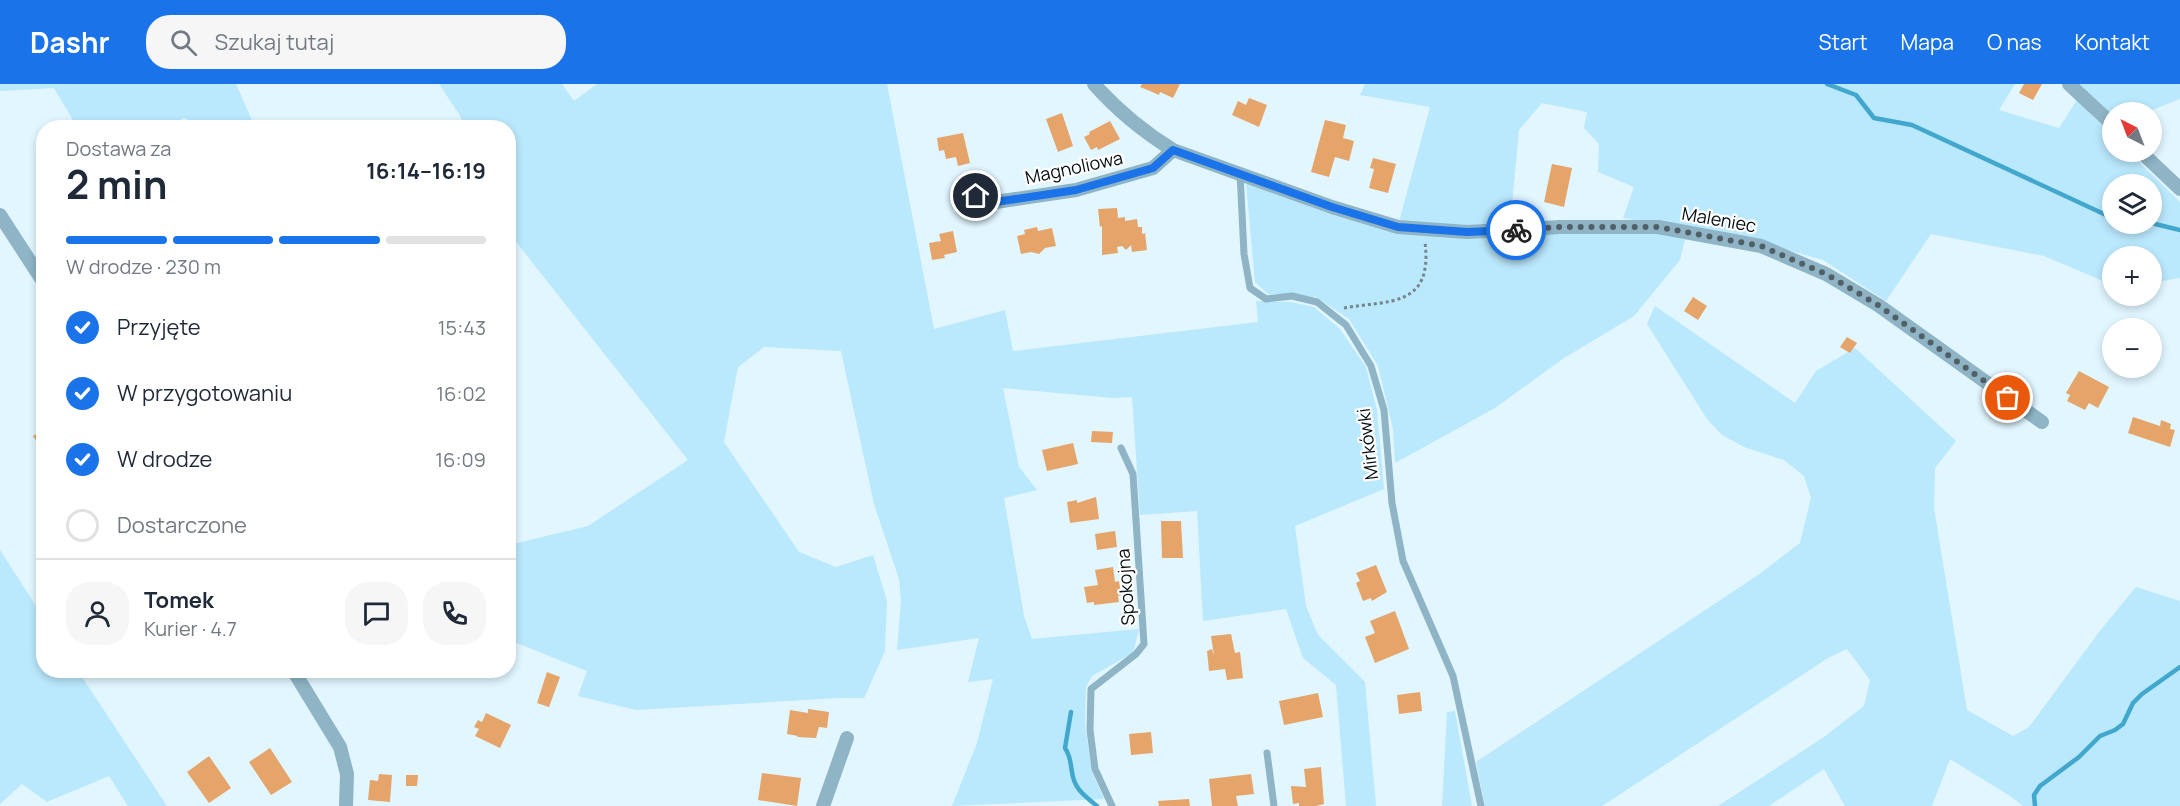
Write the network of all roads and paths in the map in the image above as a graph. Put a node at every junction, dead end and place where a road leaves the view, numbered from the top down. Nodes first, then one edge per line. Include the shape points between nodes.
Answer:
1 (1094, 84) edge
2 (2069, 84) edge
3 (2102, 115) edge
4 (1173, 150) junction
5 (2152, 162) edge
6 (1240, 173) junction
7 (2180, 189) edge
8 (976, 196) dead end
9 (0, 215) edge
10 (1423, 229) junction
11 (36, 271) edge
12 (1329, 311) junction
13 (2042, 422) dead end
14 (1121, 448) dead end
15 (298, 678) edge
16 (847, 738) dead end
17 (1267, 753) dead end
18 (346, 806) edge
19 (823, 806) edge
20 (1112, 806) edge
21 (1274, 806) edge
22 (1481, 806) edge

1 - 4 street via 1112,104
2 - 3 street
4 - 6 street
4 - 8 street, Magnoliowa via 1153,168 1076,190 989,203
5 - 7 street
6 - 10 street, Maleniec via 1332,207 1398,227
6 - 12 lane, Mirkówki via 1250,288 1266,299 1292,296 1317,302
9 - 11 street
10 - 12 path via 1424,274 1412,293 1392,302
10 - 13 street, Maleniec via 1467,232 1658,227 1761,246 1826,274 1878,305
12 - 22 lane, Mirkówki via 1346,325 1371,366 1384,410 1392,503 1403,561 1453,676
14 - 20 lane, Spokojna via 1133,474 1144,644 1091,689 1090,730 1095,769
15 - 18 street via 340,747 348,774
16 - 19 street
17 - 21 lane

